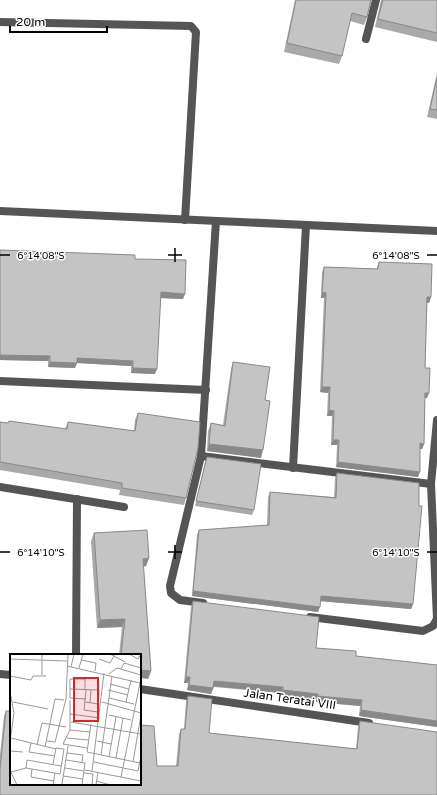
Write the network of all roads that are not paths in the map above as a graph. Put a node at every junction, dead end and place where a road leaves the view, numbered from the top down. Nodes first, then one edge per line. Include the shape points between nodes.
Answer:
1 (376, 0) edge
2 (0, 22) edge
3 (366, 39) dead end
4 (0, 211) edge
5 (185, 220) junction
6 (216, 222) junction
7 (306, 225) junction
8 (437, 231) edge
9 (0, 381) edge
10 (206, 390) junction
11 (437, 420) edge
12 (201, 456) junction
13 (293, 468) junction
14 (431, 484) junction
15 (0, 487) edge
16 (77, 499) junction
17 (124, 507) dead end
18 (211, 604) edge
19 (298, 615) edge
20 (437, 619) edge
21 (76, 654) edge
22 (0, 674) edge
23 (10, 675) edge
24 (141, 689) edge
25 (374, 724) edge

1 - 3 street
2 - 5 street via 193,27 196,32
4 - 5 street
5 - 6 street
6 - 7 street
6 - 10 street
7 - 8 street
7 - 13 street
9 - 10 street
10 - 12 street
11 - 14 street
12 - 13 street
12 - 18 street via 170,586 172,593 180,600
13 - 14 street
14 - 20 street
15 - 16 street
16 - 17 street
16 - 21 street
19 - 20 street via 423,631 433,626
22 - 23 street
24 - 25 street, Jalan Teratai VIII

